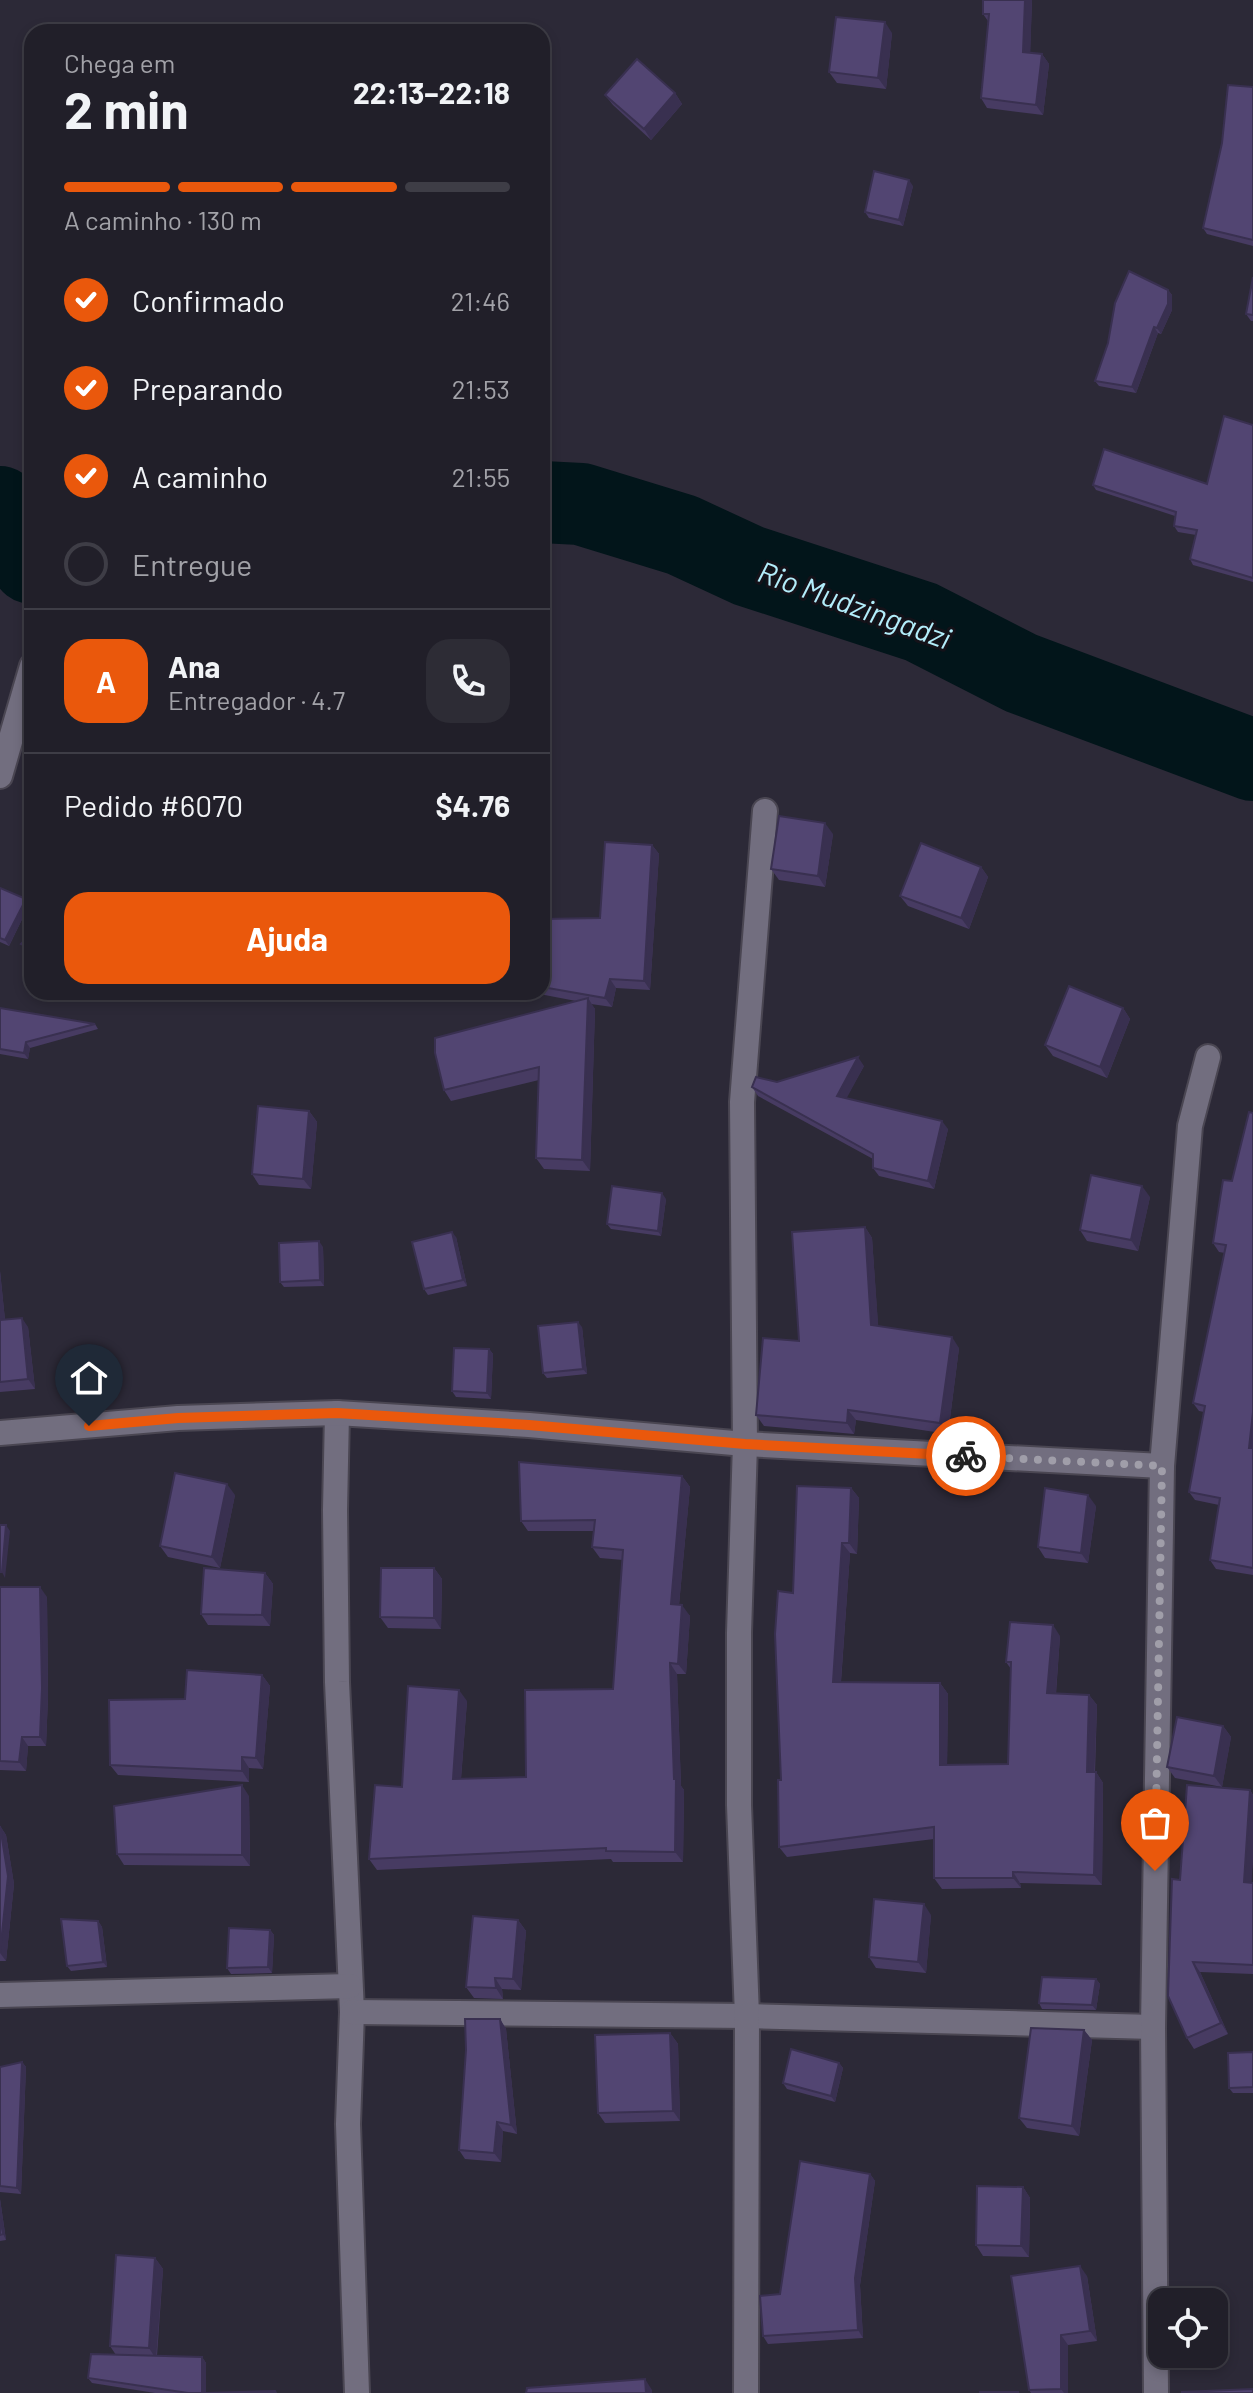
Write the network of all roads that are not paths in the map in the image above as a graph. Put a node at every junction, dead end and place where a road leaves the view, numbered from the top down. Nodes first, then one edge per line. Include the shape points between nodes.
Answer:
1 (24, 694) edge
2 (0, 776) edge
3 (765, 811) dead end
4 (1208, 1057) dead end
5 (337, 1413) junction
6 (0, 1433) edge
7 (745, 1444) junction
8 (1162, 1466) junction
9 (350, 1986) junction
10 (0, 1995) edge
11 (352, 2012) junction
12 (747, 2016) junction
13 (1153, 2027) junction
14 (357, 2393) edge
15 (746, 2393) edge
16 (1156, 2393) edge

1 - 2 street
3 - 7 street via 742,1102
4 - 8 street via 1190,1126
5 - 6 street via 178,1418
5 - 7 street
5 - 9 street via 337,1682
7 - 8 street
7 - 12 street via 739,1758
8 - 13 street
9 - 10 street
9 - 11 street
11 - 12 street
11 - 14 street via 348,2124
12 - 13 street
12 - 15 street
13 - 16 street

